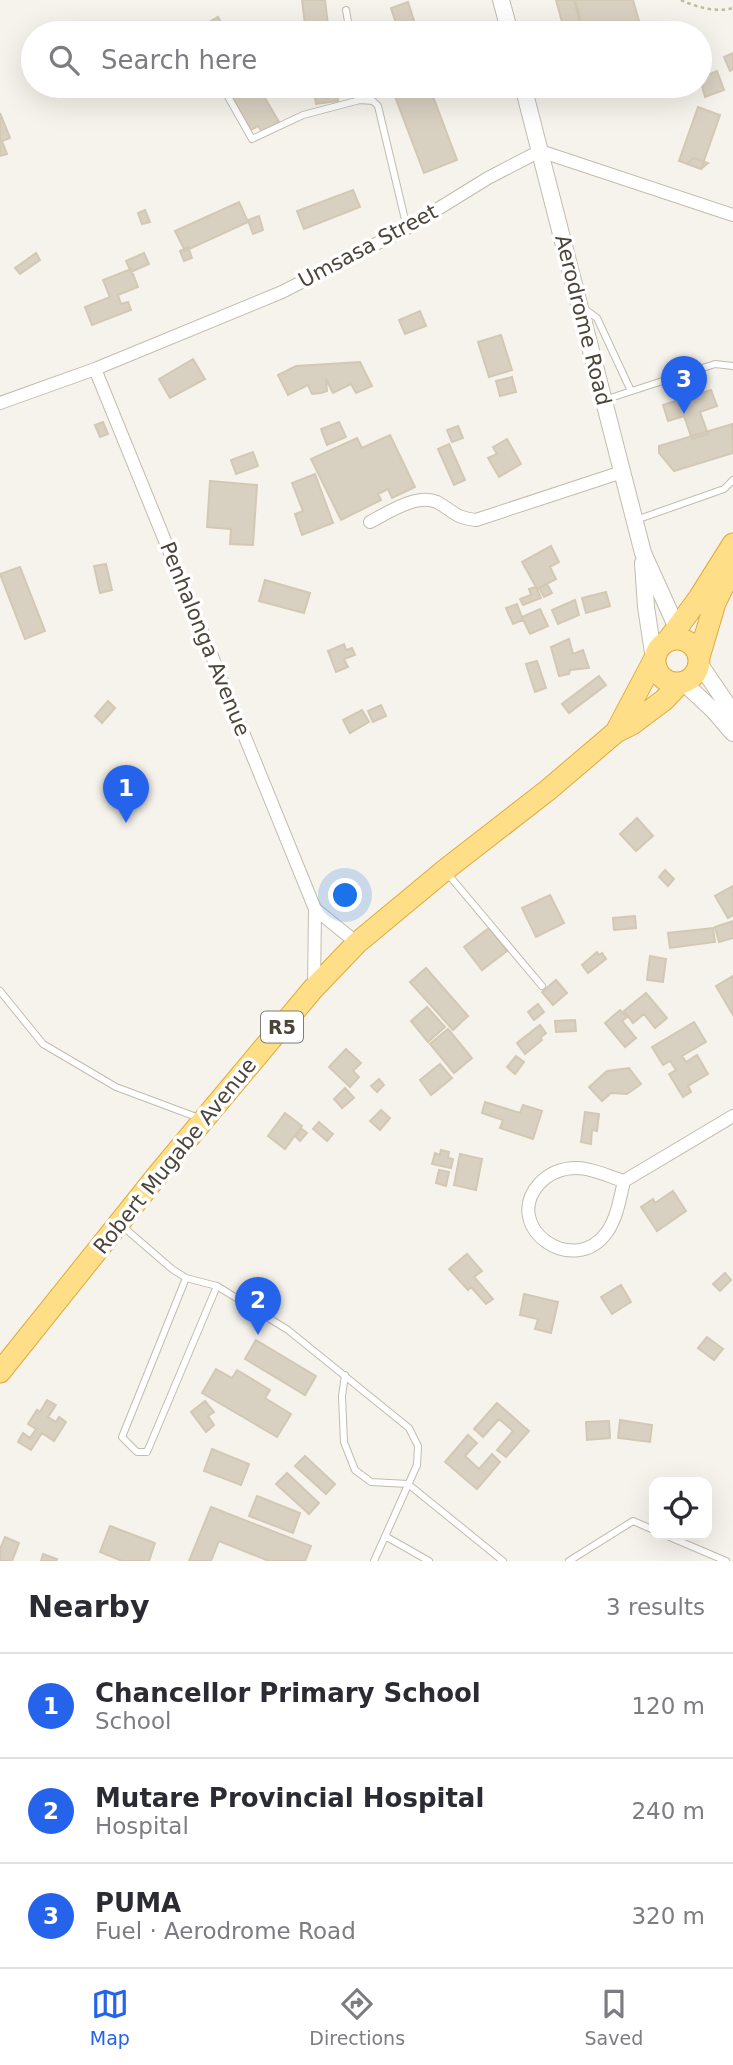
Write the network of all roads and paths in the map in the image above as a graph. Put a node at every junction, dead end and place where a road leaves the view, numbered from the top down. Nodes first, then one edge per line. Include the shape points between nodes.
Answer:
1 (501, 0) edge
2 (681, 0) edge
3 (733, 8) edge
4 (346, 10) dead end
5 (348, 21) edge
6 (507, 21) edge
7 (229, 98) edge
8 (526, 98) edge
9 (360, 100) joint
10 (540, 151) junction
11 (733, 215) edge
12 (407, 228) junction
13 (579, 304) junction
14 (733, 366) edge
15 (95, 369) junction
16 (631, 391) junction
17 (603, 400) junction
18 (0, 403) edge
19 (622, 472) junction
20 (733, 480) edge
21 (634, 520) junction
22 (370, 522) dead end
23 (733, 544) edge
24 (643, 553) junction
25 (733, 566) edge
26 (676, 635) junction
27 (654, 660) junction
28 (699, 660) junction
29 (682, 683) junction
30 (733, 713) edge
31 (616, 732) junction
32 (733, 733) edge
33 (445, 870) junction
34 (315, 909) junction
35 (357, 943) junction
36 (542, 986) dead end
37 (313, 989) junction
38 (0, 991) edge
39 (733, 1116) edge
40 (205, 1119) junction
41 (624, 1181) junction
42 (119, 1224) junction
43 (186, 1278) junction
44 (218, 1286) junction
45 (0, 1372) edge
46 (345, 1376) junction
47 (408, 1484) junction
48 (649, 1528) edge
49 (385, 1536) junction
50 (677, 1540) edge
51 (374, 1561) edge
52 (429, 1561) edge
53 (503, 1561) edge
54 (569, 1561) edge
55 (726, 1561) edge

1 - 6 street
2 - 3 path via 695,7
4 - 5 lane
7 - 9 lane via 252,139 303,115
8 - 10 street, Aerodrome Road
9 - 12 lane via 378,106
10 - 11 street
10 - 12 street, Umsasa Street
10 - 13 street, Aerodrome Road
12 - 15 street, Umsasa Street via 282,292
13 - 16 lane via 597,318
13 - 17 street, Aerodrome Road
14 - 16 lane via 715,364
15 - 18 street, Umsasa Street
15 - 34 street, Penhalonga Avenue
16 - 17 lane
17 - 19 street, Aerodrome Road
19 - 21 street, Aerodrome Road
19 - 22 street via 476,520 458,517 433,500 403,506
20 - 21 lane via 724,489
21 - 24 street, Aerodrome Road
23 - 26 highway, R5
24 - 26 street, Aerodrome Road
24 - 27 street, Aerodrome Road
25 - 28 highway, R5 via 715,603
26 - 27 highway, R5 via 657,649
26 - 28 highway via 693,645
27 - 29 highway via 665,680
27 - 31 highway, Robert Mugabe Avenue / R5
28 - 29 highway, R5 via 694,675
28 - 30 street
29 - 31 highway, Robert Mugabe Avenue / R5
29 - 32 street
31 - 33 highway, Robert Mugabe Avenue / R5
33 - 35 highway, Robert Mugabe Avenue / R5
33 - 36 lane
34 - 35 street, Penhalonga Avenue
34 - 37 street, Penhalonga Avenue
35 - 37 highway, Robert Mugabe Avenue / R5
37 - 40 highway, Robert Mugabe Avenue / R5
38 - 40 lane via 43,1044 116,1087
39 - 41 street
40 - 42 highway, Robert Mugabe Avenue / R5
41 - 41 street via 607,1232 597,1243 576,1252 555,1248 537,1235 529,1217 529,1200 551,1173 579,1168
42 - 43 lane
42 - 45 highway, Robert Mugabe Avenue / R5
43 - 44 lane
43 - 44 lane via 122,1437 137,1452 147,1452
44 - 46 lane via 288,1330
46 - 47 lane via 410,1428 418,1446 417,1465
46 - 47 lane via 344,1442 355,1469 371,1482
47 - 49 lane
47 - 53 lane
48 - 54 lane via 632,1521
49 - 51 lane
49 - 52 lane
50 - 55 lane

